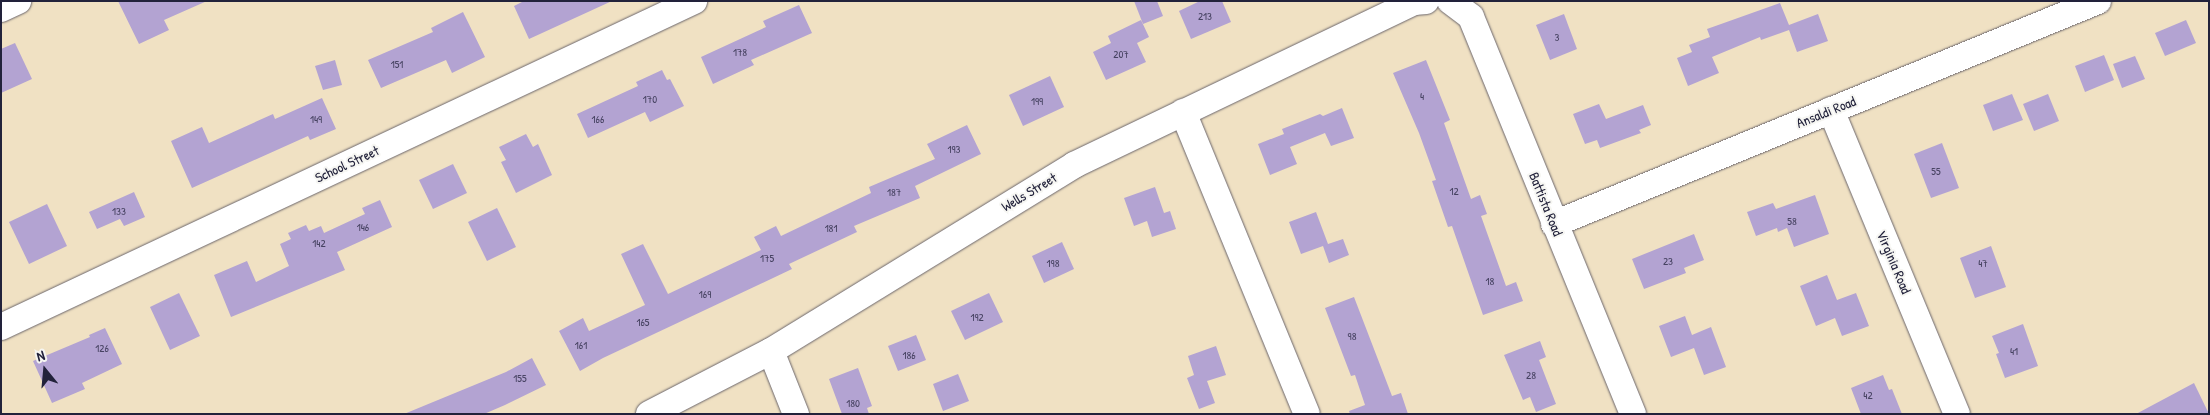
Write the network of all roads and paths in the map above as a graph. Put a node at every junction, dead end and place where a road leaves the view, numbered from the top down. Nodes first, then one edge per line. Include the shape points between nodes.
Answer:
1 (18, 1) edge
2 (694, 1) edge
3 (1426, 1) edge
4 (1450, 1) edge
5 (2092, 2) edge
6 (1, 9) edge
7 (1831, 110) junction
8 (1183, 112) junction
9 (1554, 224) junction
10 (1, 327) edge
11 (771, 351) junction
12 (649, 414) edge
13 (796, 414) edge
14 (1307, 414) edge
15 (1633, 414) edge
16 (1957, 414) edge

1 - 6 street
2 - 10 street, School Street
3 - 8 street, Wells Street via 1414,2
4 - 9 street, Battista Road via 1471,17
5 - 7 street, Ansaldi Road
7 - 9 street, Ansaldi Road
7 - 16 street, Virginia Road
8 - 11 street, Wells Street via 1074,165
8 - 14 street
9 - 15 street, Battista Road
11 - 12 street, Wells Street
11 - 13 street

